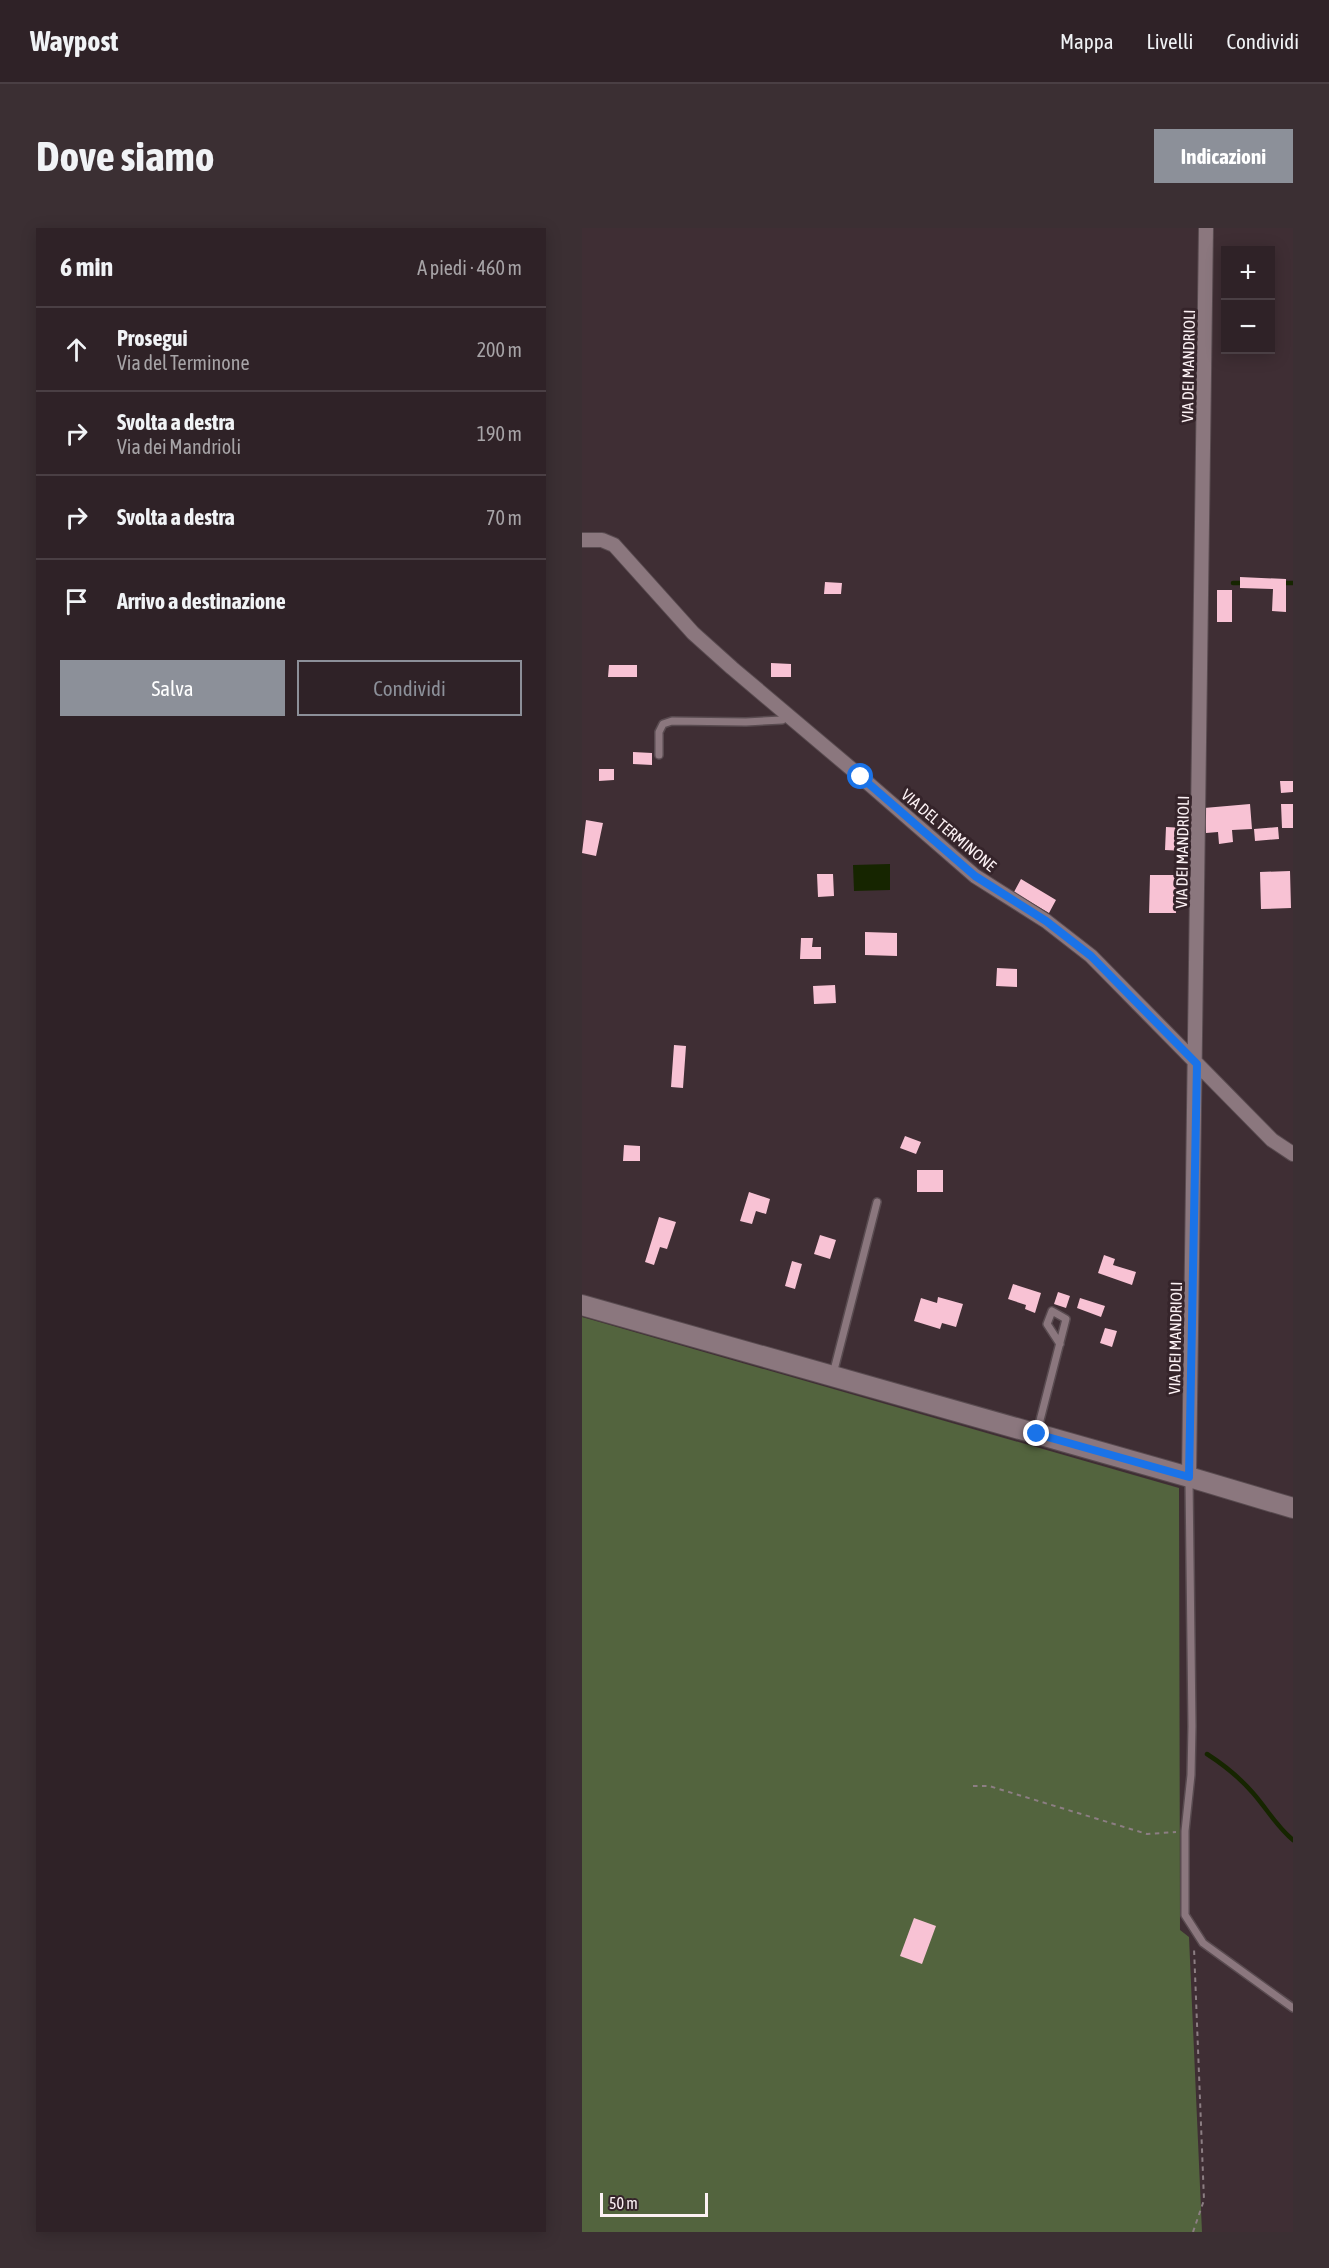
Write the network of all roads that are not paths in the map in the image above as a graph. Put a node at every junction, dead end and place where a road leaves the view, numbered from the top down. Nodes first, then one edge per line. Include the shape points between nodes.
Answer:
1 (1206, 228) edge
2 (582, 540) edge
3 (782, 720) dead end
4 (659, 756) dead end
5 (1197, 1064) junction
6 (1293, 1154) edge
7 (877, 1202) dead end
8 (582, 1305) edge
9 (1060, 1344) dead end
10 (832, 1377) junction
11 (1037, 1434) junction
12 (1189, 1477) junction
13 (1293, 1508) edge
14 (1293, 2008) edge

1 - 5 street, VIA DEI MANDRIOLI
2 - 5 street, VIA DEL TERMINONE via 614,544 693,633 975,876 1085,951
3 - 4 lane via 672,721 663,724 658,732
5 - 6 street, VIA DEL TERMINONE via 1272,1140
5 - 12 street, VIA DEI MANDRIOLI
7 - 10 lane
8 - 10 main road
9 - 11 lane
10 - 11 main road
11 - 12 main road
12 - 13 main road
12 - 14 lane via 1192,1726 1185,1832 1185,1915 1203,1943

